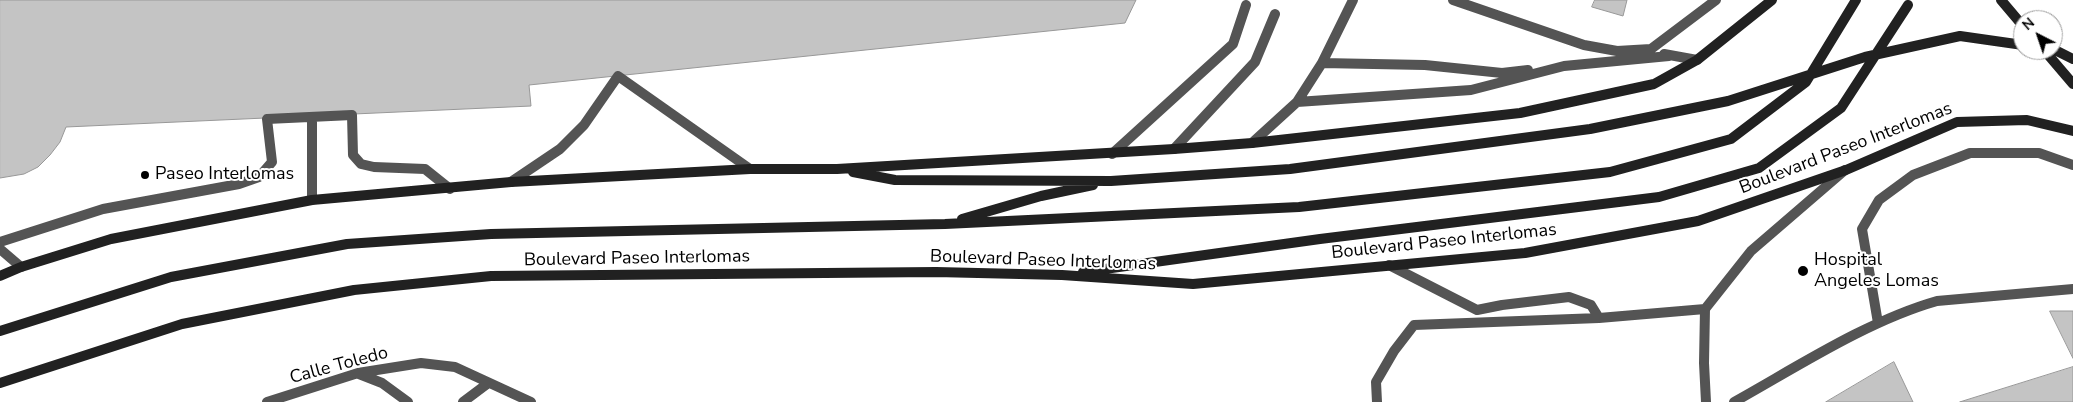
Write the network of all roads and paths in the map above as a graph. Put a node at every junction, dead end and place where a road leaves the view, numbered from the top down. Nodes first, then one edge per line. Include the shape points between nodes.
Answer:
1 (1353, 0) edge
2 (1453, 0) edge
3 (1716, 0) edge
4 (1772, 0) edge
5 (1856, 0) edge
6 (2001, 0) edge
7 (1246, 5) dead end
8 (1908, 5) dead end
9 (1275, 14) dead end
10 (2013, 14) edge
11 (2013, 44) edge
12 (1651, 49) junction
13 (1668, 56) junction
14 (1697, 60) junction
15 (2053, 60) edge
16 (1322, 63) junction
17 (1564, 66) junction
18 (2073, 84) edge
19 (1297, 102) junction
20 (312, 117) junction
21 (2073, 131) edge
22 (1252, 144) junction
23 (1174, 149) junction
24 (1112, 154) junction
25 (2073, 165) edge
26 (750, 169) junction
27 (837, 169) junction
28 (1846, 170) junction
29 (1111, 181) junction
30 (511, 182) junction
31 (450, 189) junction
32 (312, 200) junction
33 (945, 224) junction
34 (0, 242) edge
35 (0, 249) edge
36 (1389, 266) junction
37 (22, 267) junction
38 (1062, 275) junction
39 (0, 276) edge
40 (2073, 289) edge
41 (1705, 308) junction
42 (1599, 318) junction
43 (1878, 323) junction
44 (0, 331) edge
45 (358, 373) junction
46 (0, 383) edge
47 (488, 384) junction
48 (267, 402) edge
49 (408, 402) edge
50 (463, 402) edge
51 (531, 402) edge
52 (1377, 402) edge
53 (1706, 402) edge
54 (1734, 402) edge

1 - 16 street
2 - 12 street via 1584,46 1616,51
3 - 12 street
4 - 14 main road
5 - 33 main road, Boulevard Paseo Interlomas via 1806,82 1731,139 1610,172 1299,207
6 - 10 main road
7 - 24 street via 1233,44
8 - 38 main road via 1841,108 1760,168 1659,197
9 - 23 street via 1255,62
11 - 29 main road via 1960,36 1865,57 1728,101 1590,129 1290,169
12 - 13 street
13 - 14 street
13 - 17 street
14 - 22 main road via 1654,84 1520,113
15 - 18 main road
16 - 17 street via 1425,65 1502,73
16 - 19 street
17 - 19 street via 1472,90
19 - 22 street
20 - 31 street via 352,115 353,155 361,164 426,169
20 - 32 street
20 - 34 street via 268,119 272,162 259,178 103,208
21 - 28 main road, Boulevard Paseo Interlomas via 2028,120 1957,122
22 - 23 main road
23 - 24 main road
24 - 27 main road
25 - 43 street via 2039,153 1970,153 1913,175 1879,200 1862,229
26 - 27 main road
26 - 30 main road
26 - 30 street via 618,76 584,125 560,150
27 - 29 main road via 895,180
28 - 36 main road, Boulevard Paseo Interlomas via 1698,221 1526,253
28 - 41 street via 1751,251
29 - 33 main road via 1041,196
30 - 31 main road
31 - 32 main road
32 - 37 main road via 111,239
33 - 44 main road, Boulevard Paseo Interlomas via 491,234 347,244 171,277
35 - 37 street
36 - 38 main road, Boulevard Paseo Interlomas via 1193,284
36 - 42 street via 1477,310 1569,297 1591,305
37 - 39 main road
38 - 46 main road, Boulevard Paseo Interlomas via 936,272 491,276 354,290 182,324
40 - 43 street via 1937,301
41 - 42 street
41 - 53 street
42 - 52 street via 1414,325 1394,350 1376,382
43 - 54 street
45 - 47 street, Calle Toledo via 421,363 455,367
45 - 48 street, Calle Toledo
45 - 49 street via 382,383
47 - 50 street
47 - 51 street, Calle Toledo

